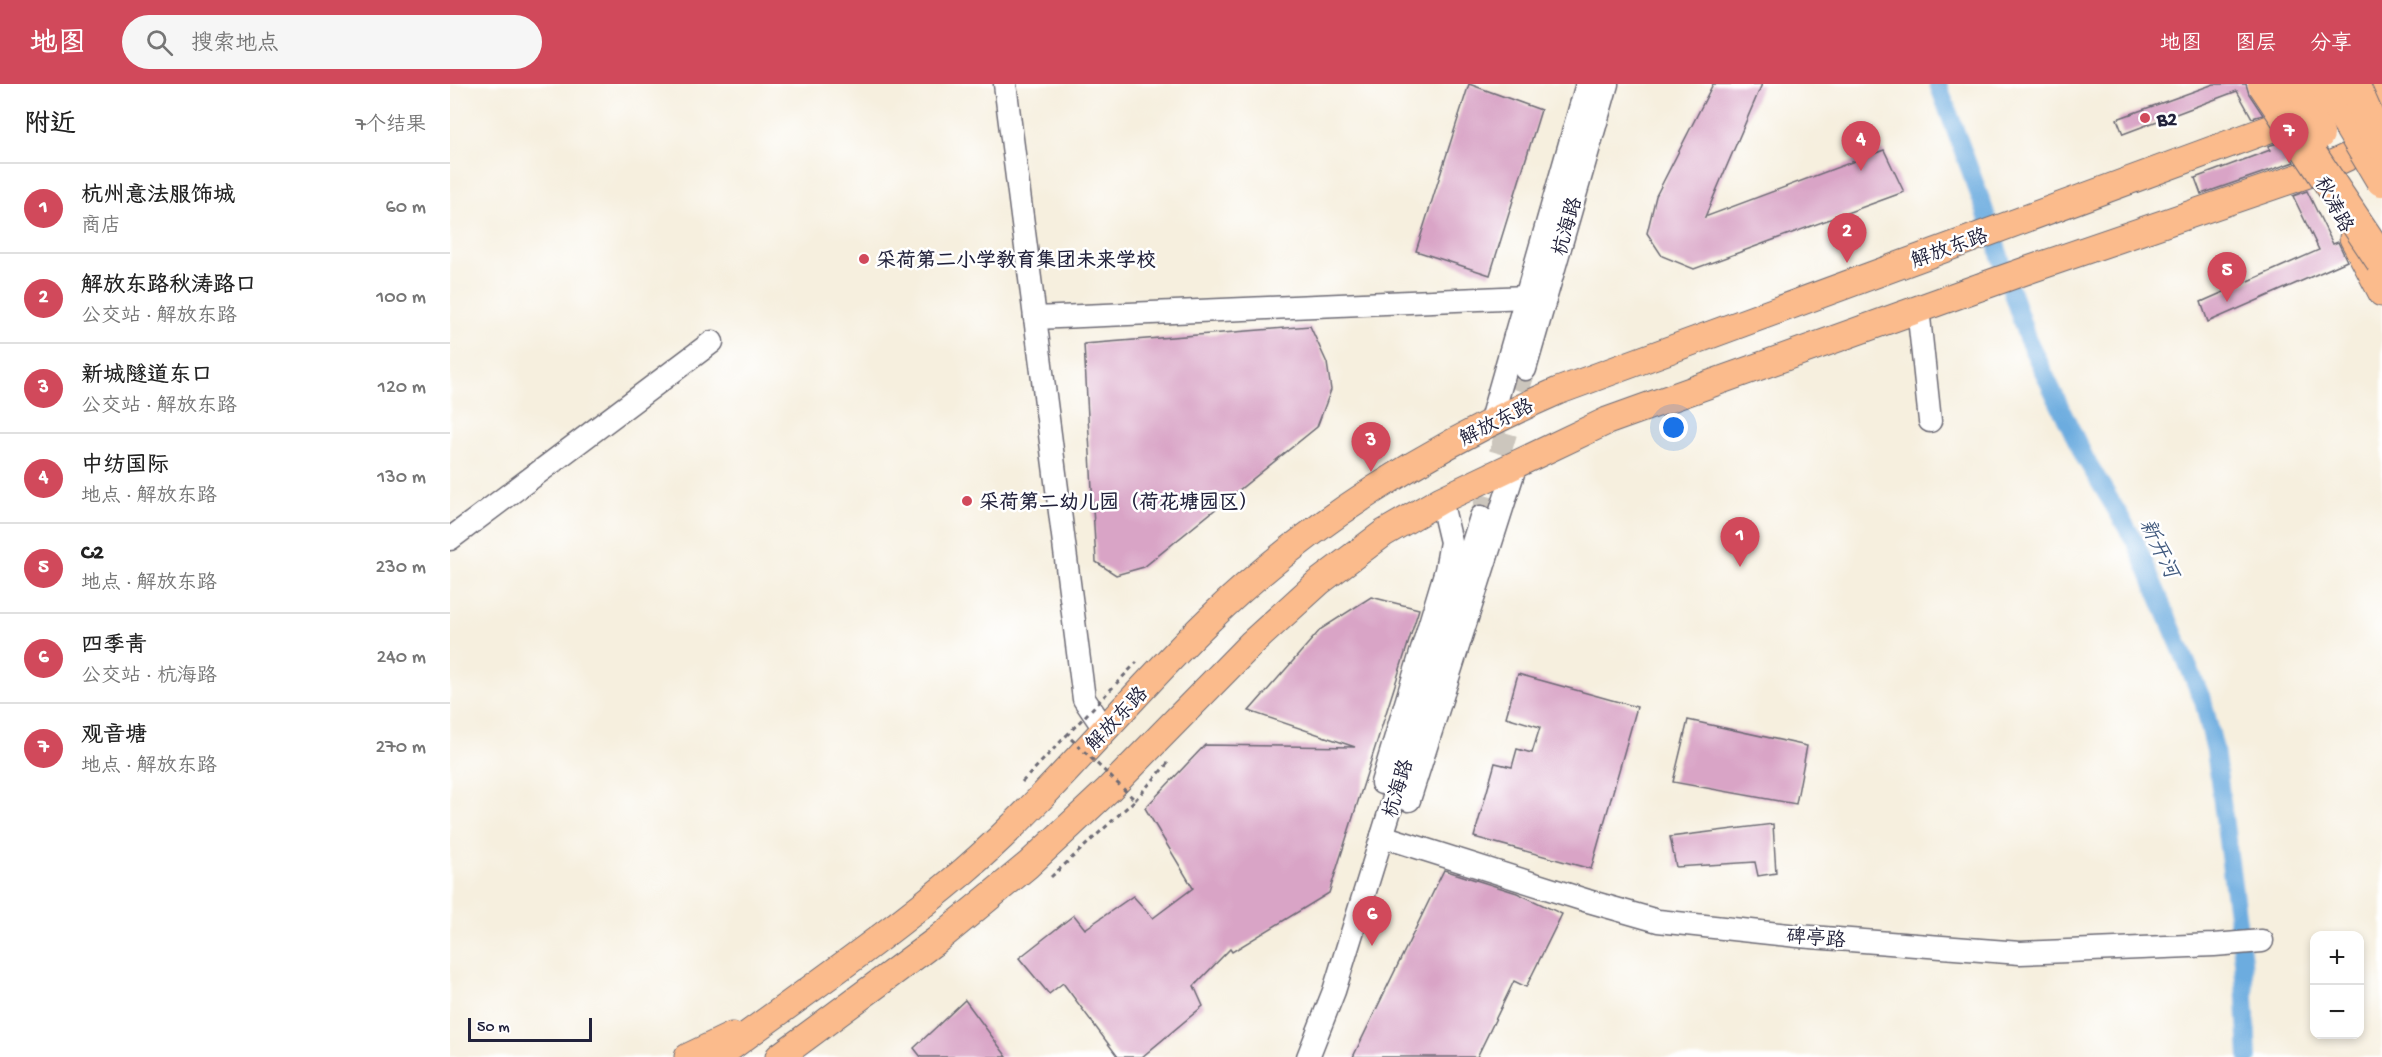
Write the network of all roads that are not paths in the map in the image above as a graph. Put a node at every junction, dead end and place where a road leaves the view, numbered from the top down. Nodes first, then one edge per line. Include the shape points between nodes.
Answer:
1 (1005, 84) edge
2 (1587, 84) edge
3 (1607, 84) edge
4 (2264, 84) edge
5 (2271, 84) edge
6 (2292, 84) edge
7 (2325, 84) edge
8 (2373, 89) edge
9 (2291, 121) junction
10 (2382, 141) edge
11 (2382, 150) edge
12 (2317, 171) junction
13 (2382, 180) edge
14 (2382, 254) edge
15 (2382, 261) edge
16 (2382, 293) edge
17 (1526, 297) junction
18 (1918, 308) junction
19 (1035, 318) junction
20 (712, 342) dead end
21 (1525, 369) tunnel mouth
22 (1491, 420) junction
23 (1930, 421) dead end
24 (1516, 464) junction
25 (1441, 500) junction
26 (1481, 517) tunnel mouth
27 (450, 539) edge
28 (1105, 730) junction
29 (1389, 838) junction
30 (1356, 921) junction
31 (2262, 941) dead end
32 (768, 1019) junction
33 (784, 1055) edge
34 (688, 1057) edge
35 (717, 1057) edge
36 (1308, 1057) edge

1 - 19 street
2 - 17 street
3 - 21 street, 杭海路
4 - 15 highway, bridge
5 - 9 main road, 秋涛路
6 - 14 highway, bridge
7 - 13 highway, bridge
8 - 9 main road, 解放东路
8 - 11 highway, bridge
9 - 12 main road, 秋涛路
9 - 22 main road, 解放东路 via 1558,391
10 - 12 main road
12 - 16 main road, 秋涛路
12 - 18 main road, bridge
17 - 19 street
17 - 22 street
18 - 23 street
18 - 24 main road via 1607,422
19 - 28 street via 1084,699
20 - 27 street
22 - 28 main road, 解放东路 via 1399,475 1273,561 1210,619
24 - 25 main road
24 - 29 street
25 - 30 street via 1451,542 1446,570 1351,887
25 - 33 main road via 1384,533 1319,582 1028,865 937,940
26 - 29 street, 杭海路
28 - 32 main road, 解放东路 via 1061,778 964,870
29 - 30 street, 杭海路
29 - 31 street, 碑亭路 via 1658,921 2020,953
30 - 36 street, 杭海路
32 - 34 main road, 解放东路
32 - 35 main road, 解放东路

